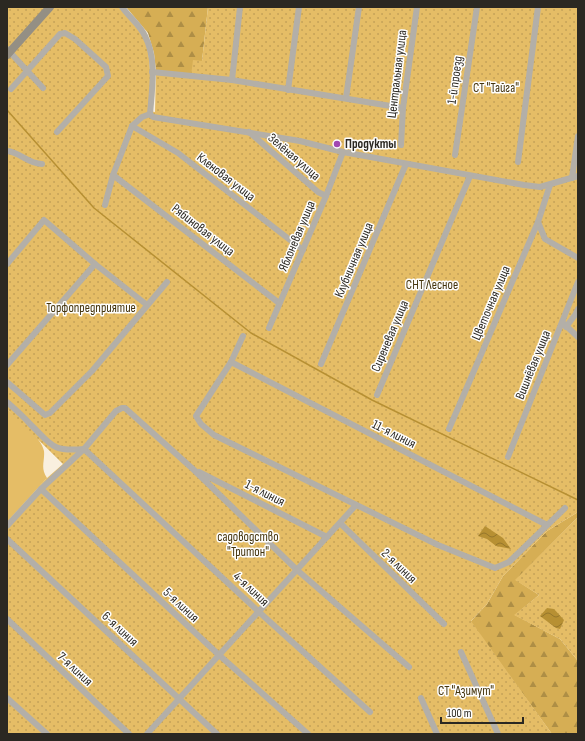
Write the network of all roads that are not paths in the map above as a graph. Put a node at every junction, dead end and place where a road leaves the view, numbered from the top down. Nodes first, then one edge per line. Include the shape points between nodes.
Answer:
1 (50, 7) edge
2 (122, 7) edge
3 (240, 7) edge
4 (299, 7) edge
5 (359, 7) edge
6 (417, 7) edge
7 (477, 7) edge
8 (538, 7) edge
9 (8, 52) edge
10 (27, 71) junction
11 (152, 72) junction
12 (232, 80) junction
13 (43, 88) dead end
14 (10, 89) dead end
15 (288, 90) junction
16 (346, 98) junction
17 (403, 108) junction
18 (150, 114) junction
19 (132, 126) junction
20 (57, 132) dead end
21 (249, 132) junction
22 (578, 136) edge
23 (401, 145) dead end
24 (7, 151) edge
25 (343, 152) junction
26 (455, 155) dead end
27 (518, 162) dead end
28 (42, 164) dead end
29 (406, 164) junction
30 (113, 175) junction
31 (470, 176) junction
32 (575, 177) edge
33 (550, 185) junction
34 (326, 196) junction
35 (105, 205) dead end
36 (538, 222) junction
37 (303, 250) junction
38 (578, 258) edge
39 (7, 264) edge
40 (95, 264) junction
41 (167, 282) dead end
42 (578, 282) edge
43 (279, 303) junction
44 (147, 305) junction
45 (578, 309) edge
46 (564, 324) junction
47 (269, 328) dead end
48 (243, 336) dead end
49 (578, 337) edge
50 (230, 362) junction
51 (321, 364) dead end
52 (7, 365) edge
53 (7, 382) edge
54 (377, 395) dead end
55 (7, 402) edge
56 (449, 429) dead end
57 (84, 449) junction
58 (508, 456) dead end
59 (194, 470) junction
60 (41, 490) junction
61 (356, 505) junction
62 (565, 508) dead end
63 (340, 523) junction
64 (547, 525) junction
65 (7, 526) edge
66 (327, 537) junction
67 (7, 539) edge
68 (297, 570) junction
69 (259, 612) junction
70 (7, 619) edge
71 (444, 624) dead end
72 (461, 652) dead end
73 (219, 655) junction
74 (409, 667) dead end
75 (7, 698) edge
76 (421, 698) dead end
77 (179, 699) junction
78 (370, 712) dead end
79 (47, 734) edge
80 (129, 734) edge
81 (147, 734) edge
82 (218, 734) edge
83 (308, 734) edge
84 (437, 734) edge
85 (498, 734) edge

1 - 9 main road
2 - 11 street via 146,37
3 - 12 street
4 - 15 street
5 - 16 street
6 - 17 street, Центральная улица
7 - 26 street, 1-й проезд
8 - 27 street
9 - 10 street
10 - 13 street
10 - 14 street
10 - 20 street via 60,34 65,33 106,67 108,76
11 - 12 street
11 - 18 street
12 - 15 street
15 - 16 street
16 - 17 street
17 - 23 street, Центральная улица
18 - 19 street
18 - 21 street via 170,121
19 - 30 street
19 - 37 street, Кленовая улица via 178,154
21 - 25 street
21 - 34 street, Зелёная улица via 318,192
22 - 32 street
24 - 28 street via 15,152 33,163
25 - 29 street
25 - 34 street, Яблоневая улица
29 - 31 street
29 - 51 street, Клубничная улица
30 - 35 street
30 - 43 street, Рябиновая улица
31 - 33 street via 540,187
31 - 54 street, Сиреневая улица
32 - 33 street
33 - 36 street, Цветочная улица
34 - 37 street, Яблоневая улица
36 - 38 street via 545,239
36 - 56 street, Цветочная улица
37 - 43 street, Яблоневая улица
39 - 40 street via 44,220
40 - 44 street
40 - 52 street
41 - 44 street
42 - 46 street, Вишнёвая улица
43 - 47 street, Яблоневая улица
44 - 53 street via 92,371 45,416
45 - 46 street
46 - 49 street
46 - 58 street, Вишнёвая улица
48 - 50 street
50 - 61 street via 196,416 201,424 214,435
50 - 64 street, 11-я линия
55 - 57 street via 46,442 68,450
57 - 59 street via 116,411 125,408
57 - 60 street
57 - 69 street, 4-я линия
59 - 66 street, 1-я линия
59 - 68 street
60 - 65 street
60 - 73 street, 5-я линия
61 - 63 street
61 - 64 street via 438,545 495,568 509,562
62 - 64 street
63 - 66 street
63 - 71 street, 2-я линия
66 - 68 street
67 - 77 street, 6-я линия
68 - 69 street
68 - 74 street
69 - 73 street
69 - 78 street, 4-я линия
70 - 80 street, 7-я линия
72 - 85 street
73 - 77 street
73 - 83 street, 5-я линия
75 - 79 street
76 - 84 street
77 - 81 street
77 - 82 street, 6-я линия

